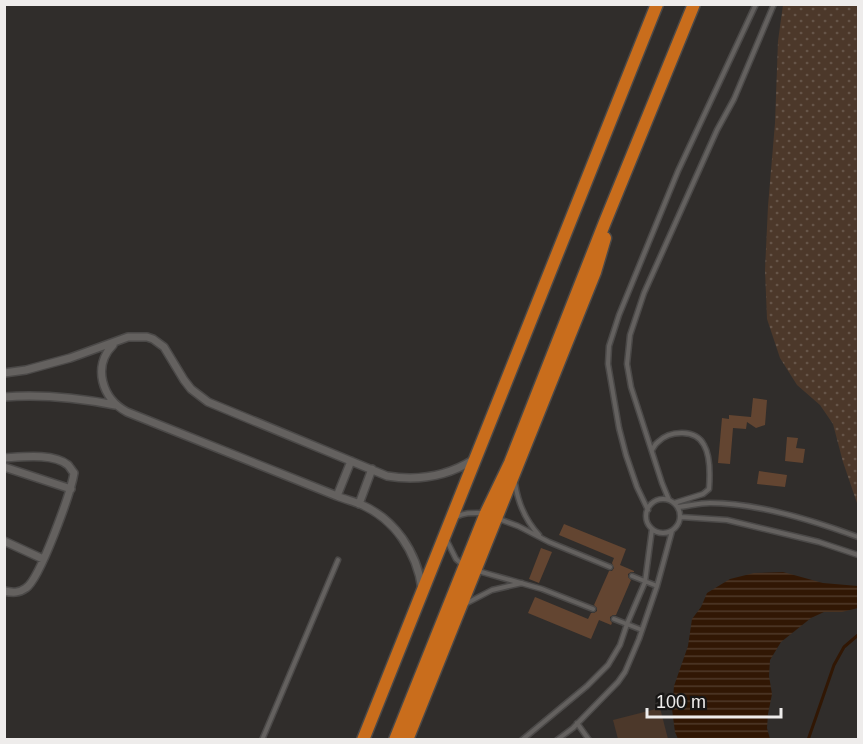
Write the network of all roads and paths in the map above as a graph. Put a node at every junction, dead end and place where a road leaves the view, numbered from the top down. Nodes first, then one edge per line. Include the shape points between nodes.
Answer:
1 (657, 4) edge
2 (694, 4) edge
3 (756, 4) edge
4 (774, 4) edge
5 (605, 222) junction
6 (117, 341) junction
7 (4, 373) edge
8 (4, 397) edge
9 (116, 405) junction
10 (651, 450) junction
11 (4, 458) edge
12 (475, 459) junction
13 (351, 461) junction
14 (4, 467) edge
15 (372, 469) junction
16 (514, 476) junction
17 (70, 489) junction
18 (337, 496) junction
19 (669, 500) junction
20 (359, 504) junction
21 (676, 505) junction
22 (648, 510) junction
23 (492, 515) junction
24 (681, 517) junction
25 (451, 520) junction
26 (652, 529) junction
27 (672, 531) junction
28 (445, 536) junction
29 (858, 537) edge
30 (542, 538) junction
31 (4, 541) edge
32 (858, 555) edge
33 (43, 559) junction
34 (338, 560) dead end
35 (610, 567) dead end
36 (470, 568) junction
37 (632, 576) dead end
38 (645, 582) junction
39 (524, 583) junction
40 (657, 586) junction
41 (4, 591) edge
42 (422, 592) junction
43 (461, 606) junction
44 (592, 609) dead end
45 (614, 619) dead end
46 (627, 624) junction
47 (642, 630) junction
48 (577, 723) junction
49 (262, 740) edge
50 (363, 740) edge
51 (394, 740) edge
52 (407, 740) edge
53 (522, 740) edge
54 (557, 740) edge
55 (589, 740) edge

1 - 12 highway
2 - 5 highway
3 - 22 lane via 678,171 609,346 608,364 619,428
4 - 10 lane via 645,293 630,335 627,364 631,387
5 - 16 highway via 599,260
5 - 23 highway
6 - 7 street via 70,358
6 - 9 street via 105,354 101,373 107,394
6 - 13 street via 140,336 153,339 168,352 184,380 207,402
8 - 9 street via 45,396
9 - 18 street
10 - 19 lane
10 - 21 lane via 658,441 684,433 696,435 704,443 710,489
11 - 17 street via 59,460 74,473
12 - 15 street via 454,471 430,477 398,478
12 - 25 highway
13 - 15 street
13 - 18 street
14 - 17 street
15 - 20 street
16 - 23 highway
16 - 30 lane via 522,508
17 - 33 street
18 - 20 street
19 - 21 lane
19 - 22 lane via 654,502
20 - 42 street via 384,518 400,535 415,562
21 - 24 lane
21 - 29 lane via 754,507
22 - 26 lane via 647,520
23 - 25 lane via 462,514
23 - 30 lane
23 - 36 highway
24 - 27 lane
24 - 32 lane via 727,520
25 - 28 highway
26 - 27 lane
26 - 38 lane
27 - 40 lane
28 - 36 lane via 456,559
28 - 42 highway
30 - 35 lane
31 - 33 street
33 - 41 street via 28,587 14,593
34 - 49 lane
36 - 39 lane
36 - 43 highway
36 - 51 highway
37 - 38 lane
38 - 40 lane
38 - 46 lane
39 - 43 lane via 492,590
39 - 44 lane
40 - 47 lane
42 - 50 highway
43 - 52 highway
45 - 46 lane
46 - 47 lane
46 - 53 lane via 608,665
47 - 48 lane via 618,682
48 - 54 lane
48 - 55 lane

